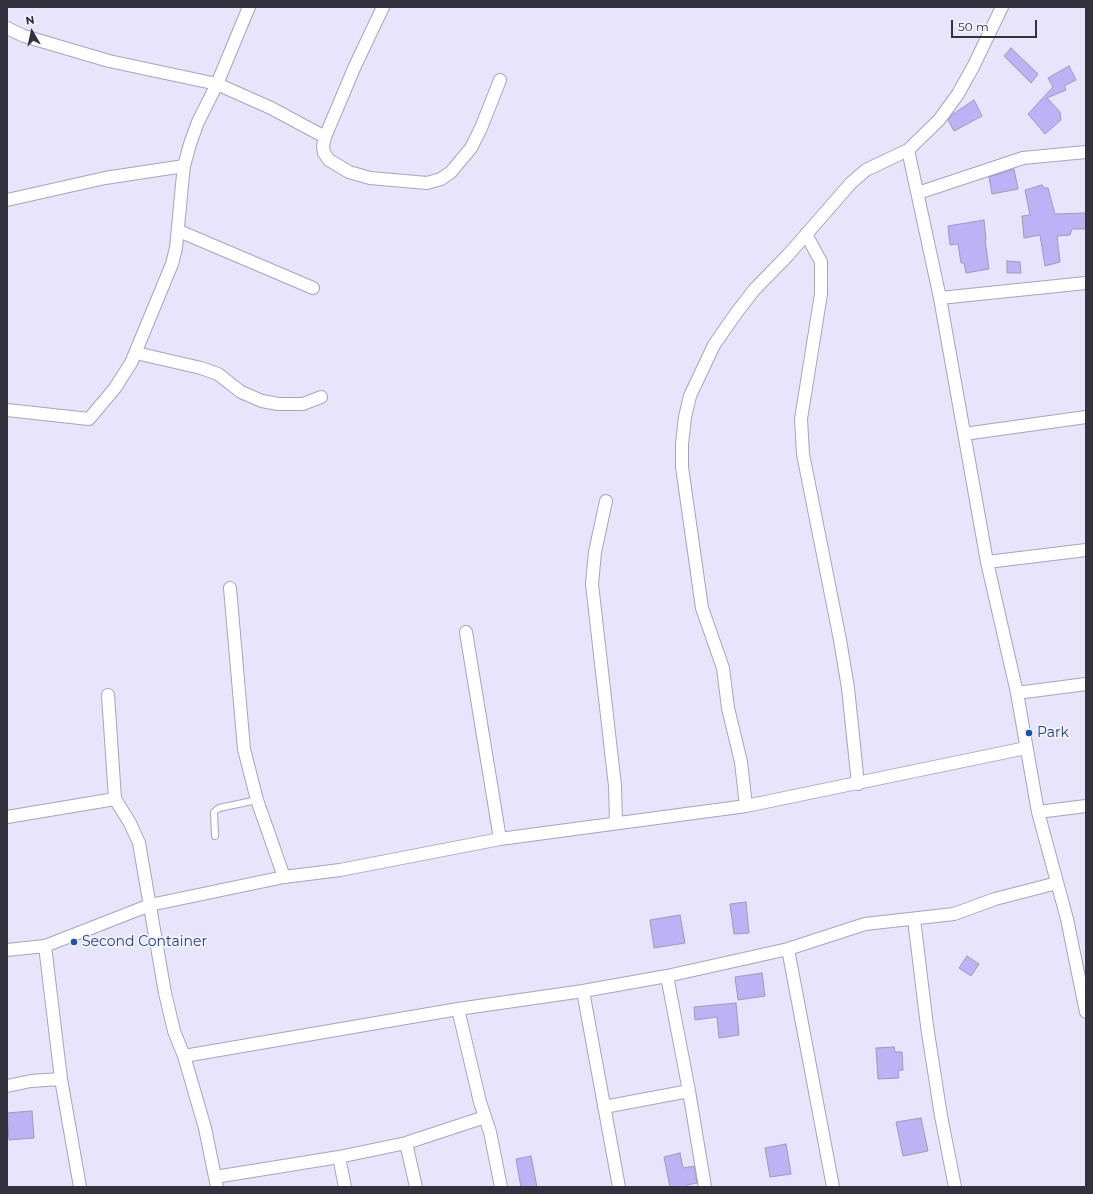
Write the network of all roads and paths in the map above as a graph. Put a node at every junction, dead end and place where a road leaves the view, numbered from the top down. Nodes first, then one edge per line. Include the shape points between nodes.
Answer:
1 (249, 7) edge
2 (383, 7) edge
3 (1002, 7) edge
4 (7, 28) edge
5 (500, 80) dead end
6 (217, 84) junction
7 (325, 137) junction
8 (908, 150) junction
9 (1086, 152) edge
10 (184, 166) junction
11 (918, 193) junction
12 (7, 200) edge
13 (179, 231) junction
14 (806, 234) junction
15 (1086, 283) edge
16 (313, 288) dead end
17 (940, 298) junction
18 (136, 353) junction
19 (321, 397) dead end
20 (7, 410) edge
21 (1086, 417) edge
22 (964, 434) junction
23 (606, 501) dead end
24 (1086, 550) edge
25 (987, 562) junction
26 (230, 588) dead end
27 (466, 632) dead end
28 (1086, 684) edge
29 (1017, 693) junction
30 (108, 695) dead end
31 (1026, 748) junction
32 (858, 784) junction
33 (115, 799) junction
34 (257, 800) junction
35 (746, 806) junction
36 (1086, 806) edge
37 (1038, 812) junction
38 (7, 817) edge
39 (616, 823) junction
40 (215, 836) dead end
41 (500, 839) junction
42 (284, 877) junction
43 (1057, 883) junction
44 (150, 905) junction
45 (914, 919) junction
46 (45, 946) junction
47 (788, 948) junction
48 (7, 950) edge
49 (1081, 961) edge
50 (667, 976) junction
51 (583, 991) junction
52 (458, 1009) junction
53 (1086, 1012) edge
54 (184, 1056) junction
55 (61, 1079) junction
56 (7, 1086) edge
57 (689, 1091) junction
58 (604, 1107) junction
59 (485, 1117) junction
60 (406, 1143) junction
61 (339, 1157) junction
62 (216, 1182) edge
63 (80, 1187) edge
64 (345, 1187) edge
65 (416, 1187) edge
66 (501, 1187) edge
67 (619, 1187) edge
68 (705, 1187) edge
69 (833, 1187) edge
70 (955, 1187) edge

1 - 6 street
2 - 7 street
3 - 8 street via 958,94 939,120
4 - 6 street via 24,36 109,61
5 - 7 street via 471,148 451,172 440,179 427,183 394,181 349,172 329,160 324,153
6 - 7 street via 271,108
6 - 10 street via 198,122
8 - 11 street
8 - 14 street via 866,170 851,183
9 - 11 street via 1023,158
10 - 12 street via 105,178
10 - 13 street
11 - 17 street
13 - 16 street
13 - 18 street via 172,264
14 - 32 street via 821,262 821,294 801,419 803,454 848,688
14 - 35 street via 754,290 714,345 690,396 682,444 682,467 702,608 723,668 728,708 741,762
15 - 17 street
17 - 22 street
18 - 19 street via 218,374 241,392 262,401 303,404
18 - 20 street via 115,388 89,419
21 - 22 street
22 - 25 street
23 - 39 street via 595,552 592,584 615,786
24 - 25 street
25 - 29 street
26 - 34 street via 244,749
27 - 41 street
28 - 29 street
29 - 31 street
30 - 33 street
31 - 32 street
31 - 37 street
32 - 35 street
33 - 38 street
33 - 44 street via 139,843
34 - 40 lane via 219,808 214,812
34 - 42 street
35 - 39 street
36 - 37 street
37 - 43 street
39 - 41 street
41 - 42 street via 340,870
42 - 44 street
43 - 45 street via 995,899 954,914
43 - 49 street
44 - 46 street
44 - 54 street via 165,993 174,1031
45 - 47 street via 865,924
45 - 70 street via 929,1041
46 - 48 street
46 - 55 street
47 - 50 street
47 - 69 street
49 - 53 street
50 - 51 street
50 - 57 street
51 - 52 street
51 - 58 street
52 - 54 street
52 - 59 street
54 - 62 street via 205,1128
55 - 56 street
55 - 63 street
57 - 58 street
57 - 68 street
58 - 67 street
59 - 60 street
59 - 66 street
60 - 61 street
60 - 65 street
61 - 62 street
61 - 64 street

